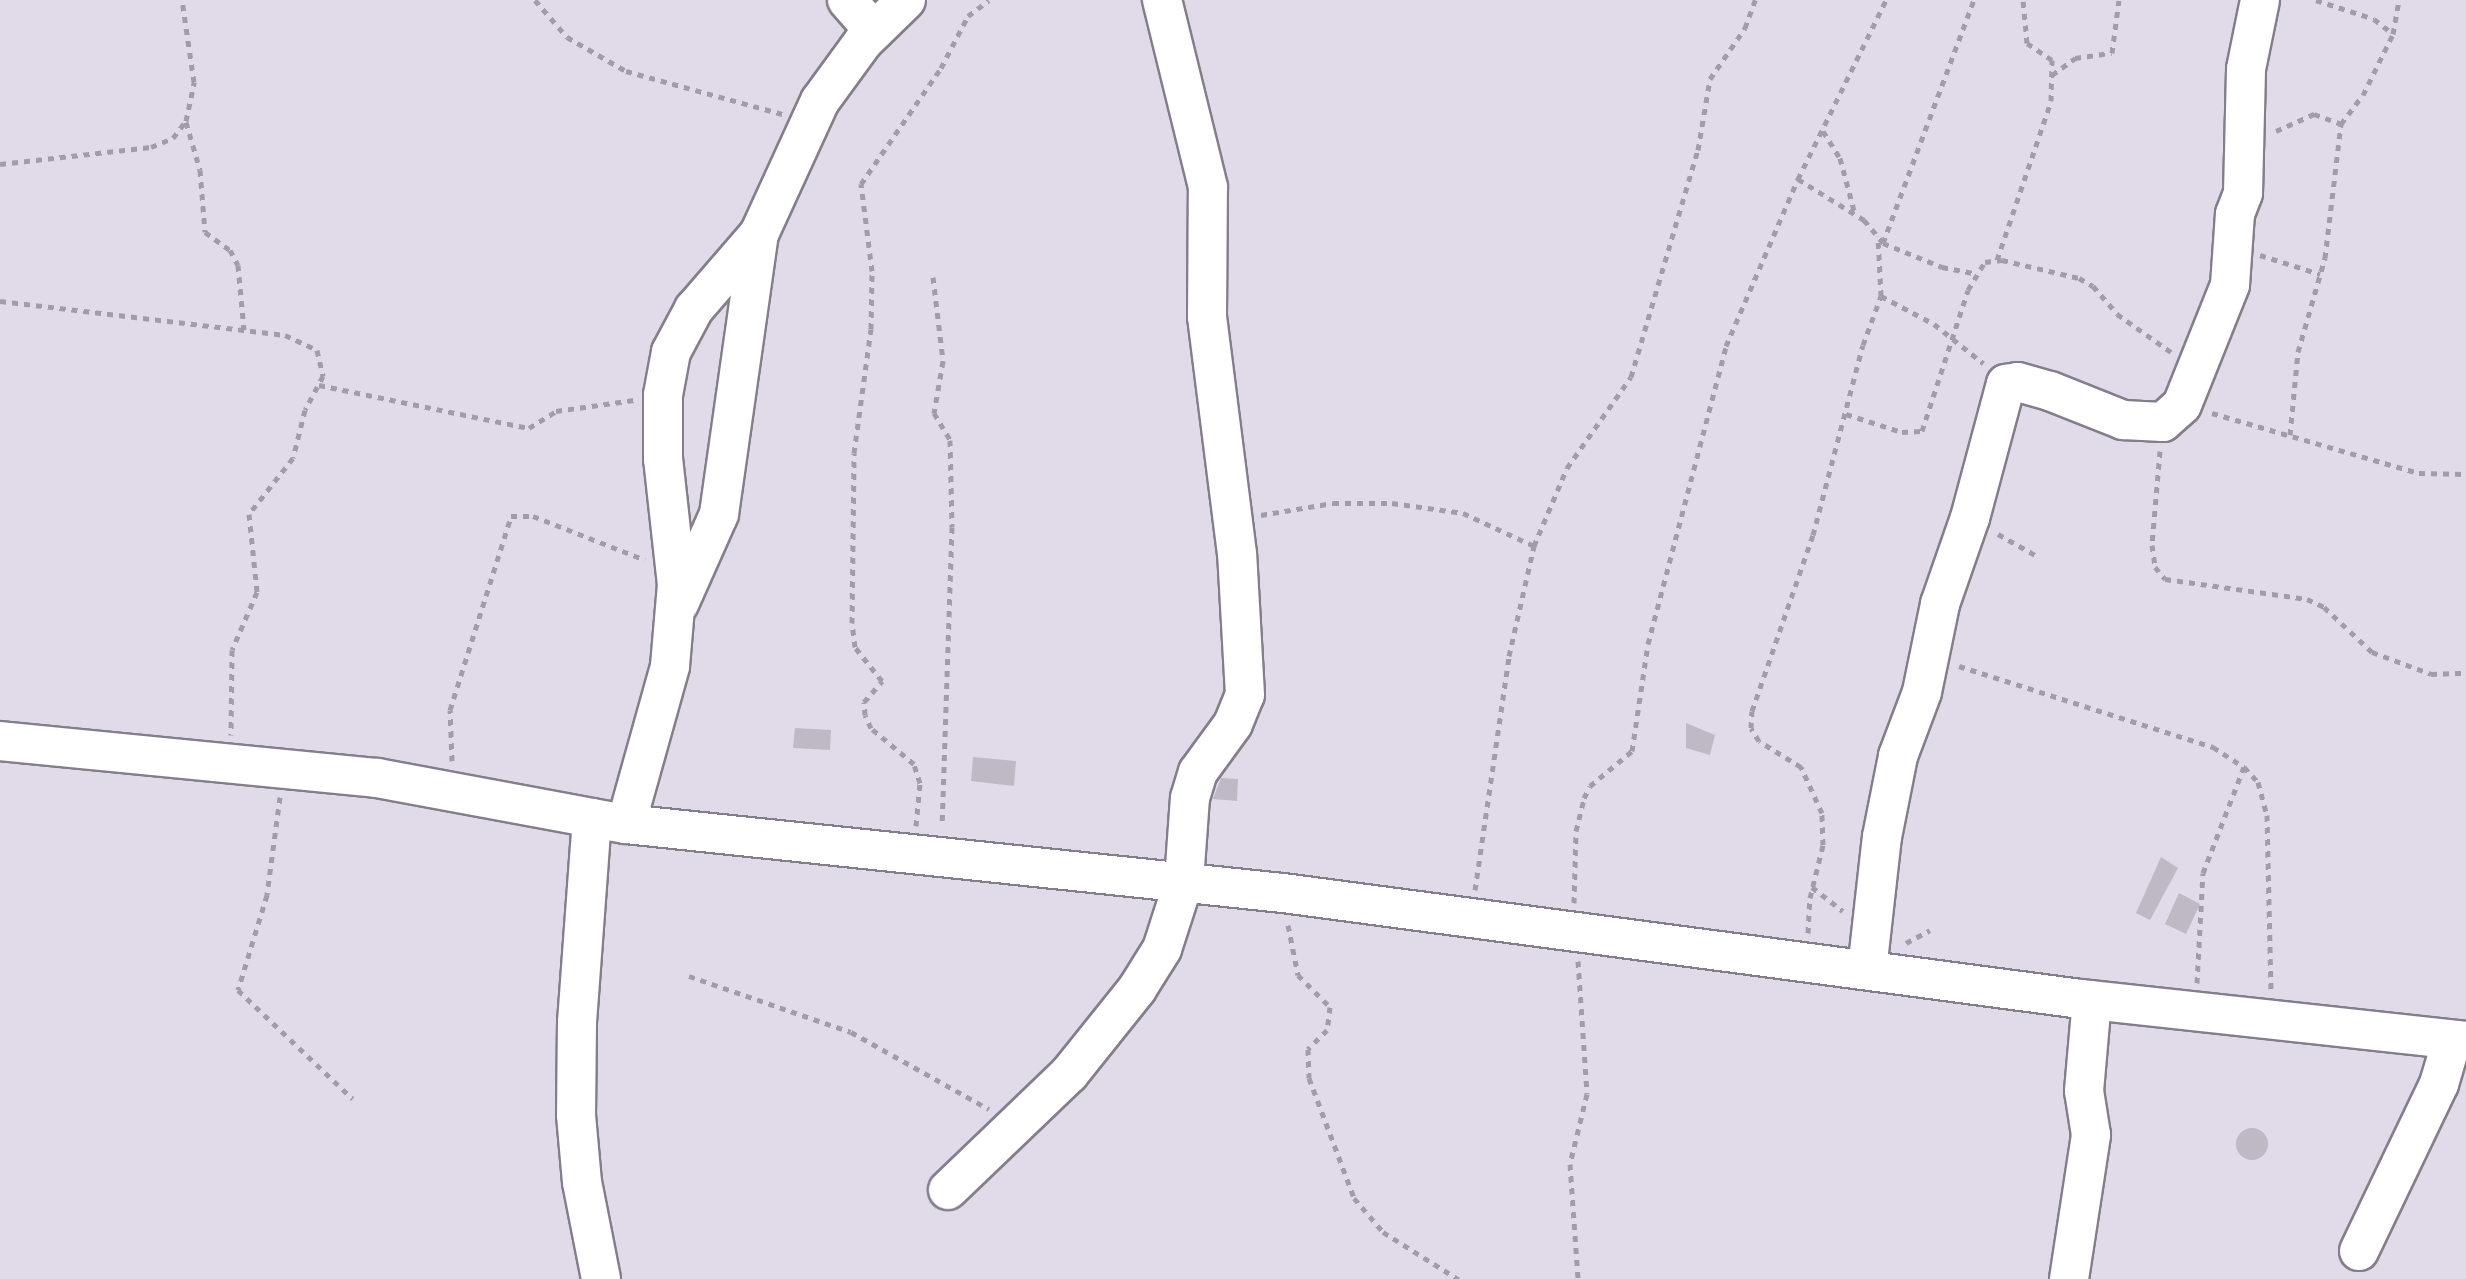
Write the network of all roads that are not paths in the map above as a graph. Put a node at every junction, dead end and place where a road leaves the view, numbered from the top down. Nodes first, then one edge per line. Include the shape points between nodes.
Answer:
1 (847, 0) edge
2 (906, 0) edge
3 (1162, 0) edge
4 (2260, 0) edge
5 (874, 31) junction
6 (759, 234) junction
7 (674, 613) junction
8 (0, 741) edge
9 (609, 821) junction
10 (1184, 881) junction
11 (1867, 970) junction
12 (2092, 1000) junction
13 (2459, 1040) edge
14 (948, 1190) dead end
15 (2359, 1251) dead end
16 (601, 1279) edge
17 (2069, 1279) edge

1 - 5 street
2 - 5 street
3 - 10 street via 1208,187 1207,317 1232,514 1245,695 1233,724 1198,772 1190,798
4 - 11 street via 2246,69 2237,247 2221,312 2178,401 2123,420 2050,391 2008,382 1940,604 1887,805
5 - 6 street via 820,101
6 - 7 street via 719,514
6 - 7 street via 694,309 671,352 663,395 663,459
7 - 9 street via 670,666
8 - 9 street via 272,767 461,792
9 - 10 street
9 - 16 street via 577,1022 582,1182
10 - 11 street
10 - 14 street via 1162,949 1137,989 1069,1074
11 - 12 street
12 - 13 street
12 - 17 street via 2084,1091 2091,1135
13 - 15 street

